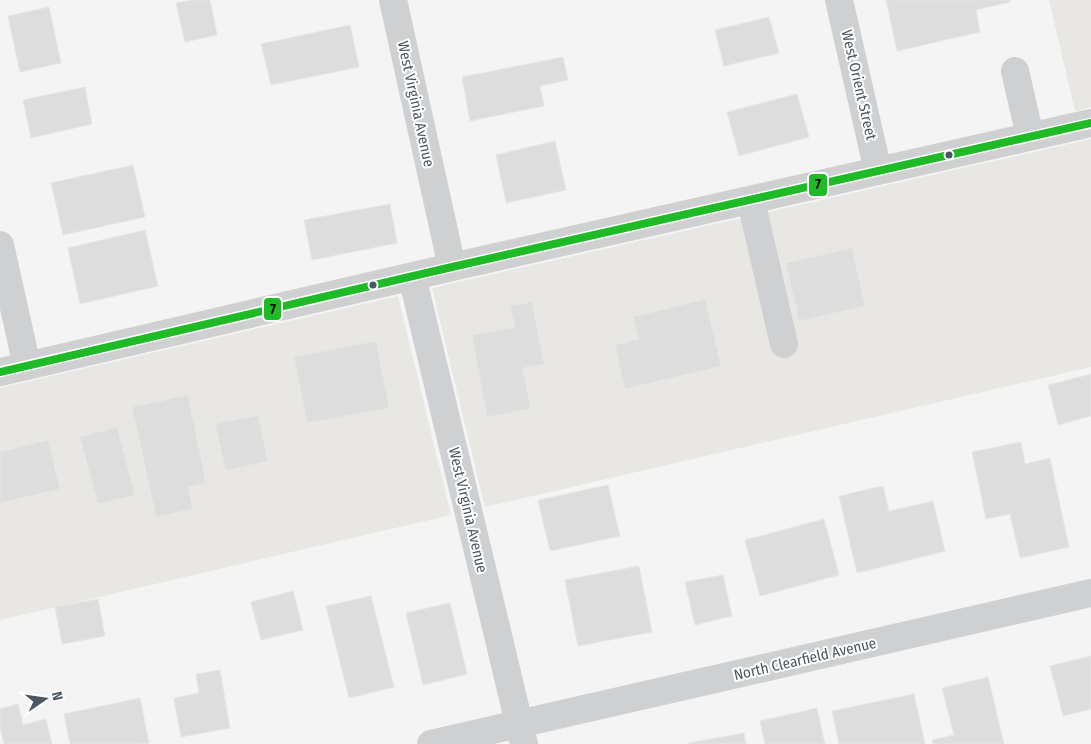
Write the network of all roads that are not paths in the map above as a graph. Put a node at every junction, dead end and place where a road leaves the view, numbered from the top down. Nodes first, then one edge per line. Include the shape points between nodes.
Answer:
1 (393, 0) edge
2 (839, 0) edge
3 (1015, 71) dead end
4 (1091, 123) edge
5 (1030, 136) junction
6 (878, 170) junction
7 (751, 201) junction
8 (0, 245) edge
9 (452, 267) junction
10 (412, 276) junction
11 (784, 344) dead end
12 (27, 366) junction
13 (0, 372) edge
14 (1091, 593) edge
15 (521, 734) edge
16 (432, 744) edge

1 - 9 street, West Virginia Avenue
2 - 6 street, West Orient Street
3 - 5 street
4 - 5 street
5 - 6 street
6 - 7 street
7 - 9 street
7 - 11 street
8 - 12 street
9 - 10 street
10 - 12 street
10 - 15 street, West Virginia Avenue
12 - 13 street
14 - 15 street, North Clearfield Avenue
15 - 16 street, North Clearfield Avenue

